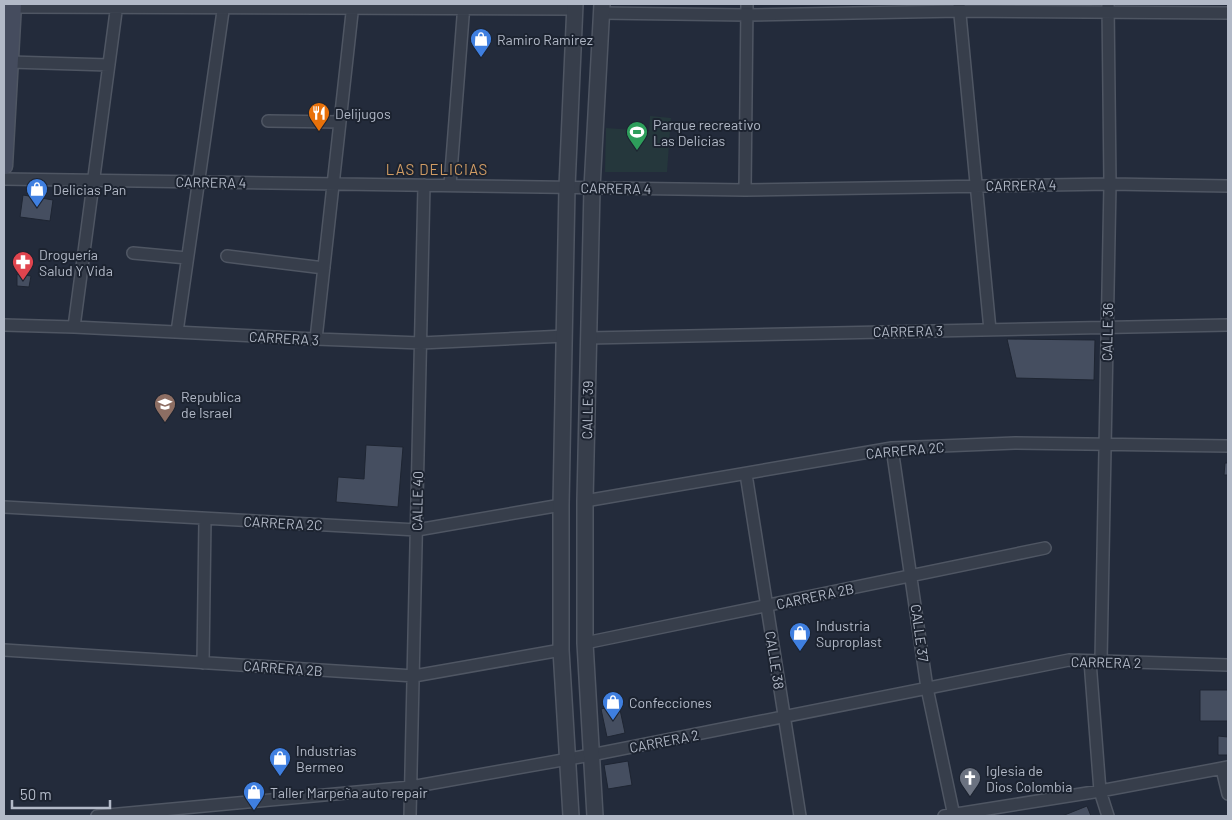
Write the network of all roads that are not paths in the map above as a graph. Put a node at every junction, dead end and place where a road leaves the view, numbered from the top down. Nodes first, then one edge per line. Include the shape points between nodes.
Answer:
1 (13, 5) edge
2 (117, 5) edge
3 (224, 6) edge
4 (353, 6) edge
5 (464, 6) edge
6 (575, 6) edge
7 (959, 7) edge
8 (1108, 8) edge
9 (602, 9) edge
10 (747, 9) edge
11 (1228, 13) edge
12 (10, 62) junction
13 (109, 65) junction
14 (268, 121) dead end
15 (340, 122) junction
16 (4, 166) edge
17 (4, 179) edge
18 (93, 180) junction
19 (197, 182) junction
20 (333, 184) junction
21 (1110, 184) junction
22 (424, 185) junction
23 (976, 185) junction
24 (450, 186) junction
25 (1228, 186) edge
26 (567, 187) junction
27 (592, 188) junction
28 (745, 190) junction
29 (133, 253) dead end
30 (228, 256) dead end
31 (188, 258) junction
32 (324, 268) junction
33 (4, 325) edge
34 (1228, 325) edge
35 (74, 327) junction
36 (1107, 327) junction
37 (990, 330) junction
38 (177, 332) junction
39 (565, 336) junction
40 (588, 338) junction
41 (316, 340) junction
42 (421, 343) junction
43 (1104, 445) junction
44 (1228, 446) edge
45 (892, 448) junction
46 (746, 474) junction
47 (585, 501) junction
48 (561, 505) junction
49 (4, 508) edge
50 (205, 519) junction
51 (417, 530) junction
52 (1045, 548) dead end
53 (911, 575) junction
54 (767, 606) junction
55 (585, 643) junction
56 (4, 650) edge
57 (561, 650) junction
58 (1095, 661) junction
59 (203, 662) junction
60 (1228, 665) edge
61 (414, 676) junction
62 (927, 688) junction
63 (784, 717) junction
64 (591, 756) junction
65 (568, 760) junction
66 (1225, 768) edge
67 (411, 787) junction
68 (1100, 791) junction
69 (1228, 794) edge
70 (98, 816) edge
71 (410, 816) edge
72 (571, 816) edge
73 (595, 816) edge
74 (800, 816) edge
75 (951, 816) edge
76 (1108, 816) edge

1 - 2 street
1 - 12 main road
2 - 3 street
2 - 13 street
3 - 4 street
3 - 19 street
4 - 5 street
4 - 15 street
5 - 6 street
5 - 24 street
6 - 26 street, CALLE 39
7 - 8 street
7 - 10 street
7 - 23 street
8 - 11 street
8 - 21 street, CALLE 36
9 - 10 street
9 - 27 street, CALLE 39
10 - 28 street
12 - 13 street
12 - 16 main road
13 - 18 street
14 - 15 street
15 - 20 street
17 - 18 street, CARRERA 4
18 - 19 street, CARRERA 4
18 - 35 street
19 - 20 street, CARRERA 4
19 - 31 street
20 - 22 street, CARRERA 4
20 - 32 street
21 - 23 street, CARRERA 4
21 - 25 street, CARRERA 4
21 - 36 street, CALLE 36
22 - 24 street, CARRERA 4
22 - 42 street, CALLE 40
23 - 28 street, CARRERA 4
23 - 37 street
24 - 26 street, CARRERA 4
26 - 27 street, CARRERA 4
26 - 39 street, CALLE 39
27 - 28 street, CARRERA 4
27 - 40 street, CALLE 39
29 - 31 street
30 - 32 street
31 - 38 street
32 - 41 street
33 - 35 street, CARRERA 3
34 - 36 street, CARRERA 3
35 - 38 street, CARRERA 3
36 - 37 street, CARRERA 3
36 - 43 street, CALLE 36
37 - 40 street, CARRERA 3
38 - 41 street, CARRERA 3
39 - 42 street, CARRERA 3
39 - 48 street, CALLE 39
40 - 47 street, CALLE 39
41 - 42 street, CARRERA 3
42 - 51 street, CALLE 40
43 - 44 street, CARRERA 2C
43 - 45 street, CARRERA 2C via 1015,443
43 - 58 street, CALLE 36
45 - 46 street, CARRERA 2C
45 - 53 street, CALLE 37
46 - 47 street, CARRERA 2C
46 - 54 street, CALLE 38
47 - 55 street, CALLE 39
48 - 51 street, CARRERA 2C
48 - 57 street, CALLE 39
49 - 50 street, CARRERA 2C
50 - 51 street, CARRERA 2C
50 - 59 street
51 - 61 street, CALLE 40
52 - 53 street, CARRERA 2B
53 - 54 street, CARRERA 2B
53 - 62 street, CALLE 37
54 - 55 street, CARRERA 2B
54 - 63 street, CALLE 38
55 - 64 street, CALLE 39
56 - 59 street, CARRERA 2B
57 - 61 street, CARRERA 2B
57 - 65 street, CALLE 39
58 - 60 street, CARRERA 2
58 - 62 street, CARRERA 2 via 1069,660
58 - 68 street, CALLE 36
59 - 61 street, CARRERA 2B
61 - 67 street, CALLE 40
62 - 63 street, CARRERA 2
62 - 75 street, CALLE 37
63 - 64 street, CARRERA 2
63 - 74 street, CALLE 38
64 - 65 street, CARRERA 2
64 - 73 street, CALLE 39
65 - 67 street, CARRERA 2
65 - 72 street, CALLE 39
66 - 68 street
66 - 69 street
67 - 70 street, CARRERA 2
67 - 71 street, CALLE 40
68 - 75 street
68 - 76 street, CALLE 36

